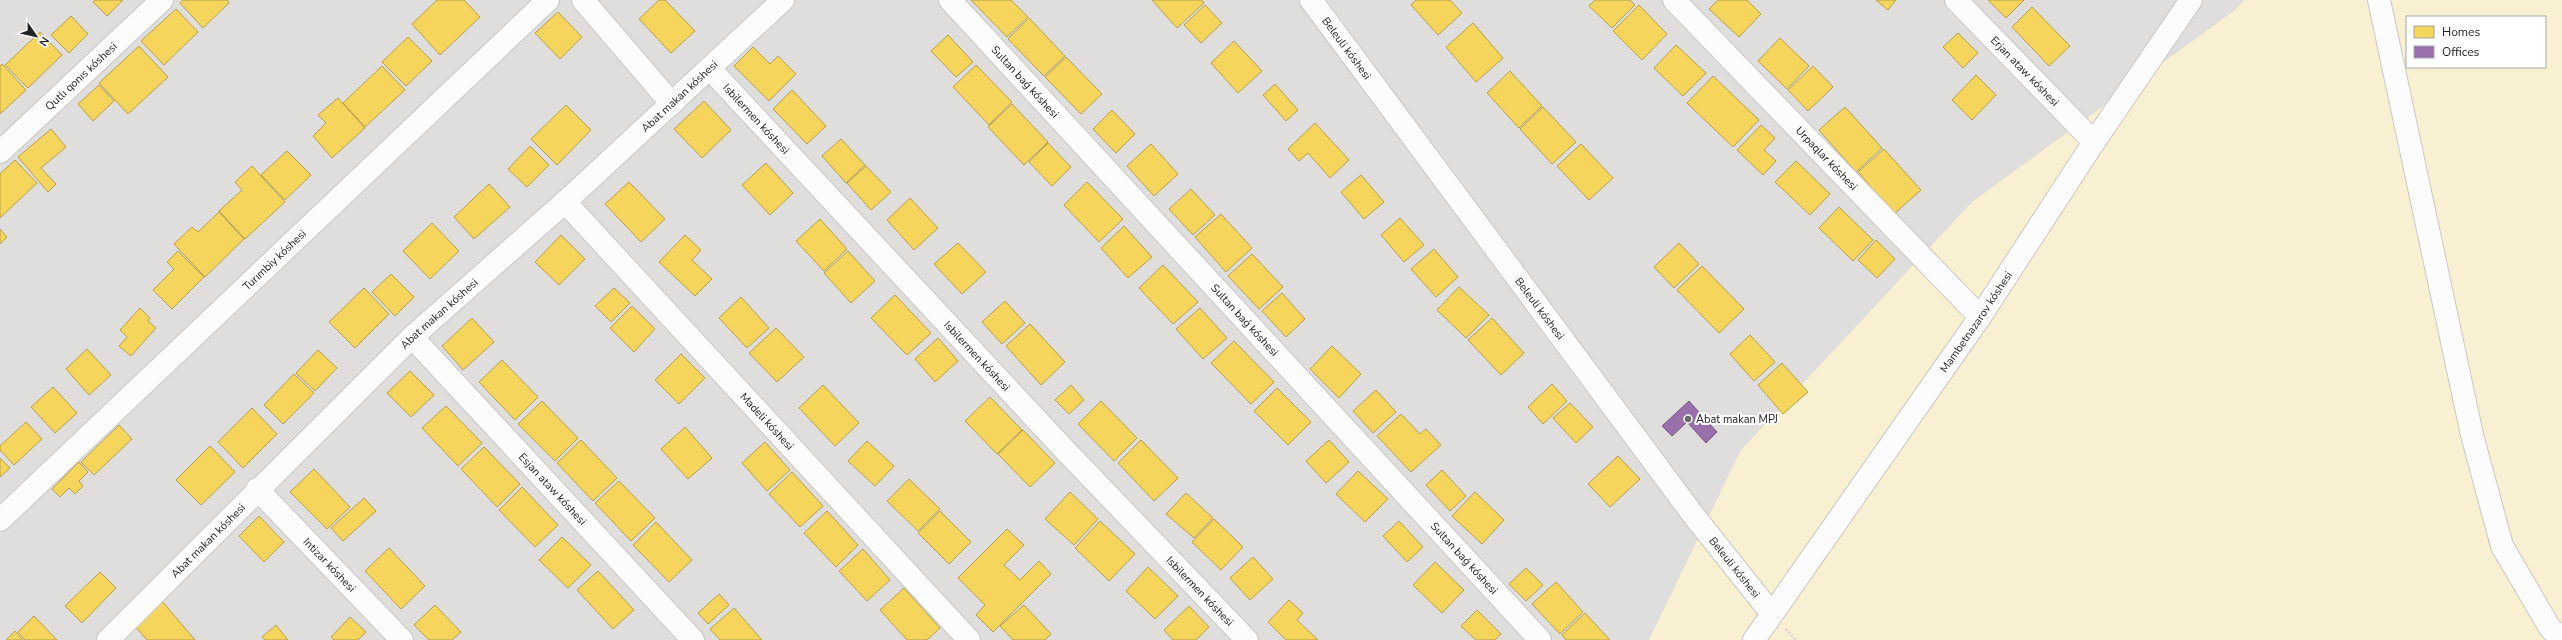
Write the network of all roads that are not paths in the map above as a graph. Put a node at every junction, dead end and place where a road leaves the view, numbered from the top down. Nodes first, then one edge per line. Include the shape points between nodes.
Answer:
1 (162, 0) edge
2 (548, 0) edge
3 (582, 0) edge
4 (783, 0) edge
5 (950, 0) edge
6 (1311, 0) edge
7 (1674, 0) edge
8 (1956, 0) edge
9 (2191, 0) edge
10 (2379, 0) edge
11 (710, 70) junction
12 (672, 104) junction
13 (2094, 142) junction
14 (0, 152) edge
15 (565, 202) junction
16 (1980, 317) junction
17 (412, 337) junction
18 (257, 489) junction
19 (0, 520) edge
20 (1772, 614) junction
21 (111, 639) edge
22 (2562, 639) edge
23 (402, 640) edge
24 (693, 640) edge
25 (969, 640) edge
26 (1247, 640) edge
27 (1540, 640) edge
28 (1754, 640) edge

1 - 14 street, Qutlı qonıs kóshesi
2 - 19 street, Turımbiy kóshesi
3 - 12 street
4 - 11 street, Abat makan kóshesi
5 - 27 street, Sultan baǵ kóshesi
6 - 20 street, Beleuli kóshesi via 1694,516
7 - 16 street, Urpaqlar kóshesi
8 - 13 street, Erjan ataw kóshesi
9 - 13 street, Mambetnazarov kóshesi
10 - 22 street via 2472,435 2502,546 2550,628
11 - 12 street, Abat makan kóshesi
11 - 26 street, Isbilermen kóshesi via 1057,442
12 - 15 street, Abat makan kóshesi
13 - 16 street, Mambetnazarov kóshesi
15 - 17 street, Abat makan kóshesi
15 - 25 street, Madeli kóshesi
16 - 20 street, Mambetnazarov kóshesi
17 - 18 street, Abat makan kóshesi
17 - 24 street, Esjan ataw kóshesi
18 - 21 street, Abat makan kóshesi
18 - 23 street, Intizar kóshesi
20 - 28 street, Mambetnazarov kóshesi

